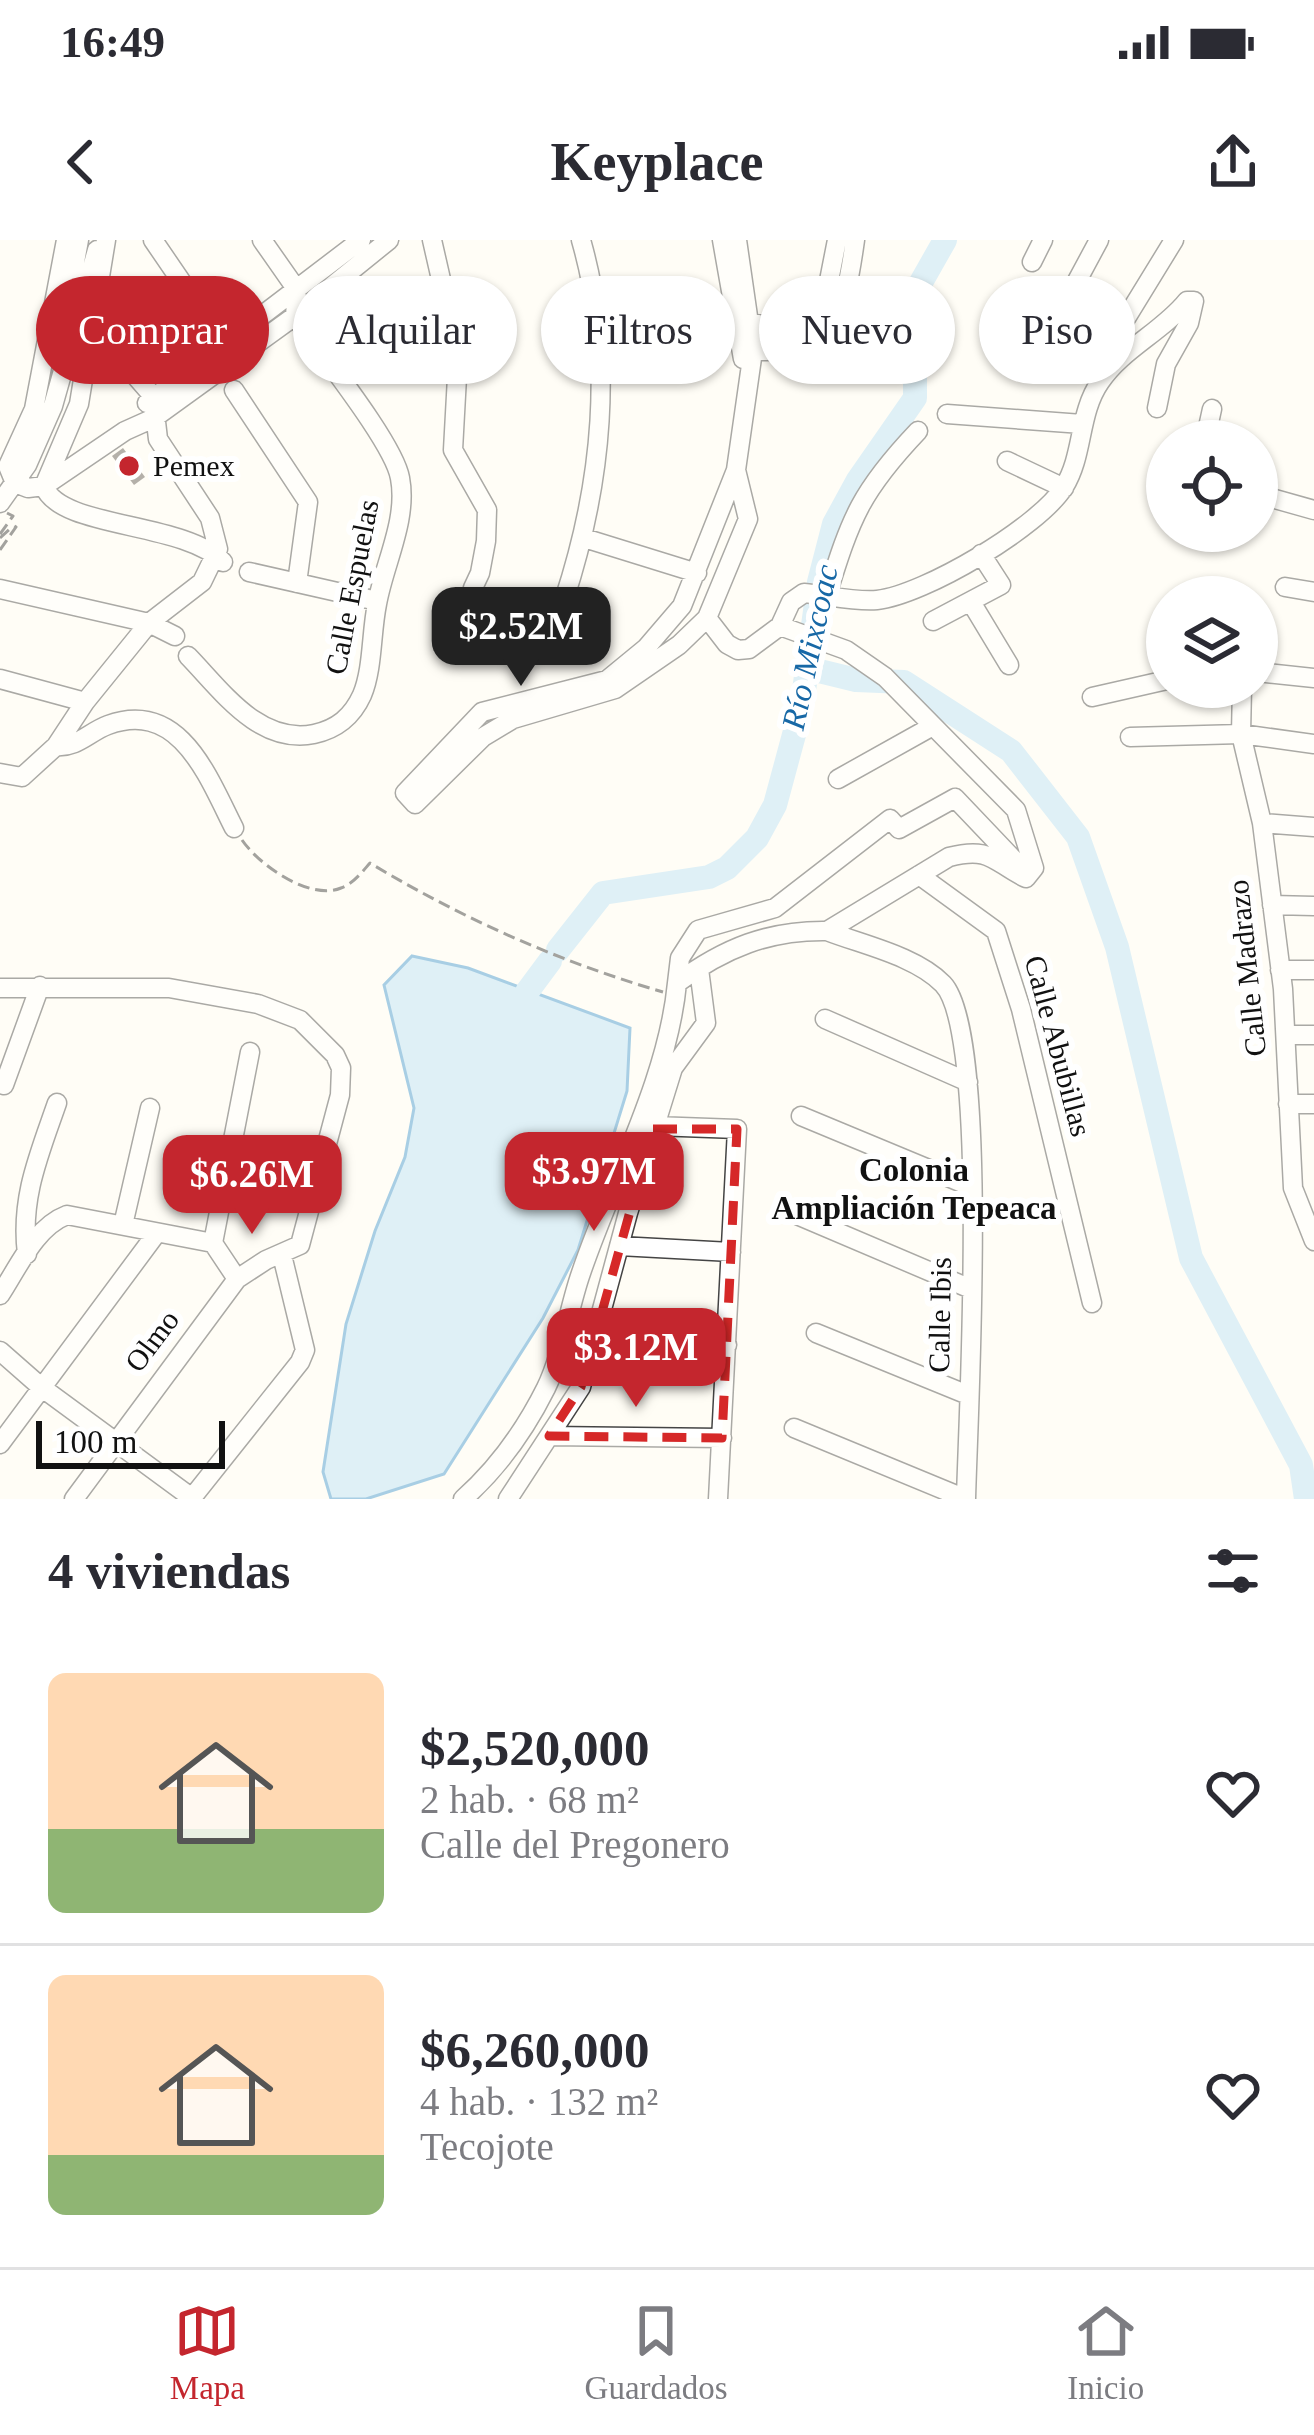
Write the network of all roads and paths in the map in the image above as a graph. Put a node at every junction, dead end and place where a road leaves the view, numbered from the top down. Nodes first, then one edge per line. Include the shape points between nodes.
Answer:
1 (48, 240) edge
2 (66, 240) edge
3 (79, 240) edge
4 (103, 240) edge
5 (153, 240) edge
6 (262, 240) edge
7 (362, 240) edge
8 (389, 240) edge
9 (432, 240) edge
10 (581, 240) edge
11 (722, 240) edge
12 (737, 240) edge
13 (837, 240) edge
14 (855, 240) edge
15 (1043, 240) edge
16 (1099, 240) edge
17 (1174, 240) edge
18 (1032, 262) dead end
19 (62, 264) junction
20 (73, 276) edge
21 (92, 276) edge
22 (99, 276) edge
23 (178, 276) edge
24 (315, 276) edge
25 (344, 276) edge
26 (1080, 276) edge
27 (293, 284) edge
28 (1135, 311) edge
29 (293, 317) edge
30 (743, 320) junction
31 (1135, 343) edge
32 (747, 350) junction
33 (58, 384) edge
34 (83, 384) edge
35 (143, 384) edge
36 (169, 384) edge
37 (342, 384) edge
38 (1097, 384) edge
39 (234, 390) dead end
40 (153, 396) junction
41 (1157, 408) dead end
42 (1212, 409) dead end
43 (946, 414) dead end
44 (154, 418) junction
45 (1210, 420) edge
46 (1082, 424) junction
47 (125, 431) junction
48 (918, 431) dead end
49 (1006, 461) dead end
50 (736, 470) junction
51 (15, 483) junction
52 (44, 486) junction
53 (1064, 488) junction
54 (1278, 500) edge
55 (0, 506) edge
56 (1314, 510) edge
57 (0, 536) edge
58 (584, 538) junction
59 (0, 550) edge
60 (981, 554) junction
61 (221, 561) junction
62 (249, 572) dead end
63 (697, 573) junction
64 (297, 584) junction
65 (1285, 587) dead end
66 (473, 588) dead end
67 (0, 589) edge
68 (1314, 592) edge
69 (827, 595) junction
70 (564, 600) dead end
71 (377, 601) junction
72 (971, 602) junction
73 (707, 618) junction
74 (933, 621) dead end
75 (149, 623) junction
76 (780, 626) junction
77 (176, 636) dead end
78 (188, 656) dead end
79 (1009, 665) dead end
80 (1278, 674) edge
81 (1314, 678) edge
82 (0, 679) edge
83 (1146, 685) edge
84 (1092, 697) dead end
85 (85, 702) junction
86 (1242, 708) edge
87 (926, 721) junction
88 (1241, 734) junction
89 (1130, 737) dead end
90 (1314, 744) edge
91 (56, 746) junction
92 (0, 773) edge
93 (838, 779) dead end
94 (1262, 823) junction
95 (1314, 827) edge
96 (234, 828) joint
97 (919, 875) junction
98 (1028, 875) junction
99 (1272, 905) junction
100 (1314, 906) edge
101 (827, 931) junction
102 (1280, 970) junction
103 (1314, 970) edge
104 (685, 981) junction
105 (40, 986) junction
106 (0, 988) edge
107 (825, 1019) dead end
108 (1287, 1035) junction
109 (1314, 1035) edge
110 (250, 1052) dead end
111 (968, 1082) junction
112 (2, 1085) edge
113 (57, 1103) dead end
114 (1288, 1104) junction
115 (1314, 1104) edge
116 (150, 1108) dead end
117 (801, 1116) dead end
118 (654, 1126) junction
119 (1292, 1168) junction
120 (1314, 1169) edge
121 (972, 1186) junction
122 (790, 1212) dead end
123 (122, 1225) junction
124 (155, 1234) junction
125 (1314, 1240) edge
126 (213, 1243) junction
127 (619, 1246) junction
128 (731, 1252) junction
129 (27, 1254) junction
130 (282, 1255) junction
131 (237, 1280) junction
132 (971, 1289) junction
133 (0, 1295) edge
134 (1092, 1303) dead end
135 (816, 1333) dead end
136 (727, 1345) junction
137 (592, 1350) junction
138 (0, 1351) edge
139 (41, 1388) junction
140 (968, 1395) junction
141 (794, 1428) dead end
142 (549, 1436) junction
143 (722, 1438) junction
144 (114, 1441) junction
145 (0, 1444) edge
146 (191, 1498) edge
147 (74, 1499) edge
148 (463, 1499) edge
149 (508, 1499) edge
150 (718, 1499) edge
151 (966, 1499) edge

1 - 19 street
2 - 19 street
3 - 20 street
4 - 21 street
4 - 22 street
5 - 23 street
6 - 27 street
7 - 24 street
8 - 25 street
9 - 66 street via 453,332 453,450 487,510
10 - 58 street via 601,428
11 - 30 street
12 - 30 street
13 - 30 street via 826,296 810,323 781,329
14 - 32 street via 842,300 824,336 808,347
15 - 18 street
16 - 26 street
17 - 28 street
19 - 51 street via 34,409 9,461
29 - 44 street
30 - 32 street
31 - 41 street via 1194,301
32 - 50 street
33 - 51 street
34 - 52 street
35 - 40 street
36 - 40 street
37 - 71 street, Calle Espuelas via 400,475 399,514
38 - 46 street
39 - 64 street via 308,502
40 - 44 street
40 - 47 street
42 - 45 street
43 - 46 street
44 - 47 street
44 - 61 street via 158,439 214,525
46 - 53 street
47 - 52 street
48 - 69 street via 861,499
49 - 53 street
50 - 63 street
50 - 73 street via 748,519
51 - 52 street
51 - 55 street
52 - 61 street via 68,510 192,540
53 - 60 street via 1020,532
54 - 56 street
55 - 57 path via 13,517
57 - 59 path via 16,527
58 - 63 street
58 - 70 street
60 - 69 street via 897,596
60 - 72 street via 1001,585
61 - 75 street
62 - 64 street
63 - 73 street via 682,606 607,680 482,712 404,793 416,804 483,737 512,719 615,689
64 - 71 street
65 - 68 street
67 - 75 street
69 - 76 street via 804,593
71 - 78 street, Calle Espuelas via 364,692 333,730 281,735 259,725
72 - 74 street
72 - 79 street
73 - 76 street via 738,650
75 - 77 street
75 - 85 street
76 - 87 street via 866,661
80 - 81 street
82 - 85 street
83 - 84 street
85 - 91 street
86 - 88 street, Calle Madrazo
87 - 93 street
87 - 98 street via 1016,810 1034,868
88 - 89 street
88 - 90 street
88 - 94 street, Calle Madrazo
91 - 92 street via 22,777
91 - 96 street via 125,721 170,728 200,760
94 - 95 street
94 - 99 street, Calle Madrazo
96 - 104 path via 259,857 317,891 346,887 370,863 584,969
97 - 98 street via 971,851
97 - 101 street
97 - 134 street, Calle Abubillas via 996,931
98 - 104 street via 952,798 899,829 890,819 775,908 698,930 680,958
99 - 100 street
99 - 102 street, Calle Madrazo
101 - 104 street, Calle Ibis via 766,934 728,949
101 - 111 street, Calle Ibis via 942,983 962,1022
102 - 103 street
102 - 108 street, Calle Madrazo
104 - 118 street via 706,1023 673,1068
104 - 148 street via 549,1383 521,1434
105 - 106 street
105 - 112 street
105 - 130 street via 169,988 258,1004 300,1020 335,1054 340,1095 300,1245
107 - 111 street
108 - 109 street
108 - 114 street, Calle Madrazo
110 - 126 street
111 - 121 street, Calle Ibis
113 - 129 street via 25,1202
114 - 115 street
114 - 119 street, Calle Madrazo
116 - 123 street
117 - 121 street
118 - 127 street
118 - 128 street via 737,1130
119 - 120 street
119 - 125 street, Calle Madrazo
121 - 132 street, Calle Ibis
122 - 132 street
123 - 124 street
123 - 129 street via 67,1215 52,1220
124 - 126 street
124 - 139 street
126 - 131 street
127 - 128 street
127 - 137 street
128 - 136 street
129 - 133 street
130 - 131 street
130 - 146 street via 305,1350
131 - 144 street, Olmo
132 - 140 street, Calle Ibis
135 - 140 street
136 - 137 street
136 - 143 street
137 - 142 street via 581,1387
138 - 139 street
139 - 144 street
139 - 145 street
140 - 151 street, Calle Ibis
141 - 151 street
142 - 143 street
142 - 149 street
143 - 150 street
144 - 146 street
144 - 147 street, Olmo

